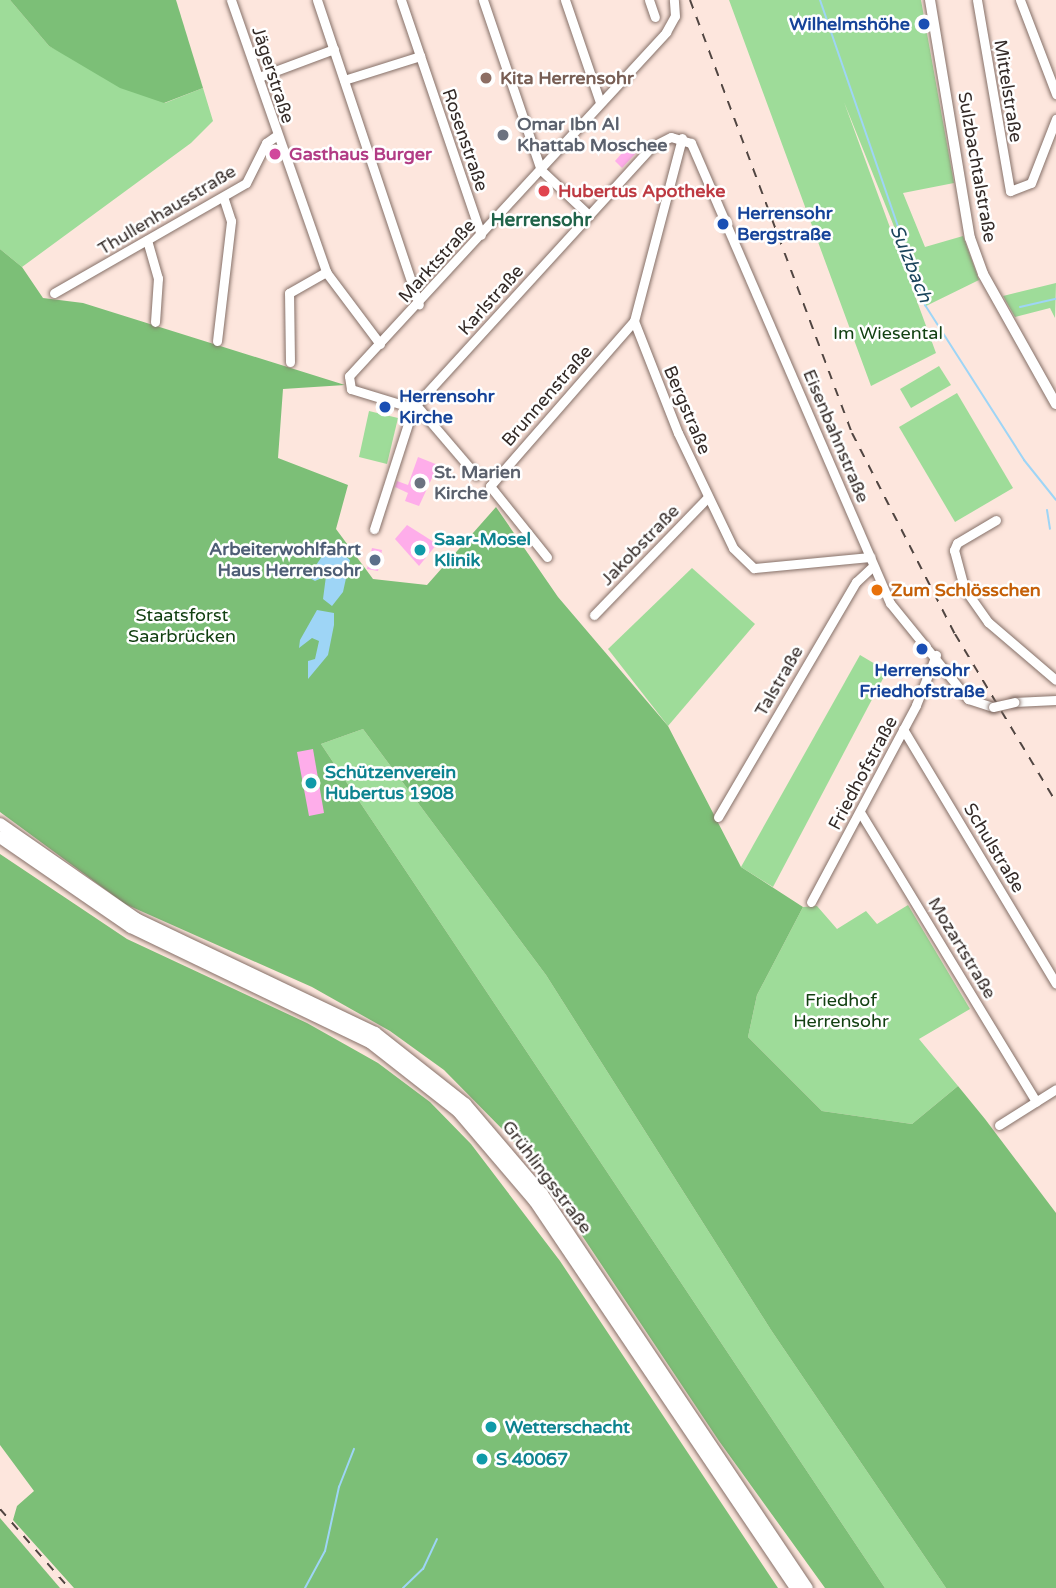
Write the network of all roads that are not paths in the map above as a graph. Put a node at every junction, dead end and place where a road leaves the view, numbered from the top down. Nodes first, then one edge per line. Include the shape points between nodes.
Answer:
1 (231, 0) edge
2 (317, 0) edge
3 (401, 0) edge
4 (483, 0) edge
5 (565, 0) edge
6 (649, 0) edge
7 (930, 0) edge
8 (977, 0) edge
9 (1020, 0) edge
10 (675, 4) edge
11 (655, 17) dead end
12 (334, 50) junction
13 (420, 55) junction
14 (259, 77) junction
15 (344, 80) junction
16 (1056, 94) edge
17 (600, 102) junction
18 (1056, 120) edge
19 (277, 135) junction
20 (687, 141) junction
21 (541, 170) junction
22 (223, 197) junction
23 (589, 215) junction
24 (481, 235) junction
25 (147, 240) junction
26 (326, 272) junction
27 (54, 293) dead end
28 (419, 304) junction
29 (634, 321) junction
30 (155, 322) dead end
31 (216, 341) dead end
32 (380, 344) junction
33 (290, 362) dead end
34 (1053, 389) edge
35 (1056, 404) edge
36 (415, 407) junction
37 (475, 475) dead end
38 (708, 498) junction
39 (996, 520) dead end
40 (374, 529) dead end
41 (547, 557) dead end
42 (872, 562) junction
43 (594, 615) dead end
44 (936, 655) junction
45 (1056, 680) edge
46 (1056, 700) edge
47 (904, 729) junction
48 (860, 812) junction
49 (718, 817) dead end
50 (0, 824) edge
51 (0, 837) edge
52 (811, 902) dead end
53 (1056, 984) edge
54 (1056, 1089) edge
55 (1036, 1102) junction
56 (999, 1125) dead end
57 (796, 1588) edge
58 (807, 1588) edge

1 - 14 street, Jägerstraße
2 - 12 street
3 - 13 street, Rosenstraße
4 - 21 street
5 - 17 street
6 - 11 street
7 - 34 main road, Sulzbachtalstraße via 970,238 983,274
8 - 18 street, Mittelstraße via 1008,187 1015,191 1031,183
9 - 16 street
10 - 17 street, Marktstraße via 666,32
12 - 14 street
12 - 15 street
13 - 15 street
13 - 24 street, Rosenstraße
14 - 19 street, Jägerstraße
15 - 28 street
17 - 21 street, Marktstraße
19 - 22 street, Thullenhausstraße via 266,143 254,175
19 - 26 street, Jägerstraße
20 - 23 street, Karlstraße via 661,138
20 - 29 street
20 - 42 street, Eisenbahnstraße
21 - 23 street
21 - 24 street, Marktstraße
22 - 25 street, Thullenhausstraße
22 - 31 street via 230,233
23 - 36 street, Karlstraße
24 - 28 street, Marktstraße
25 - 27 street, Thullenhausstraße
25 - 30 street via 159,278
26 - 32 street, Jägerstraße
26 - 33 street via 289,293
28 - 32 street, Marktstraße
29 - 38 street, Bergstraße
29 - 41 street, Brunnenstraße via 490,485
32 - 36 street, Marktstraße via 347,383
34 - 35 main road, Sulzbachtalstraße
36 - 37 street
36 - 40 street, Karlstraße
38 - 42 street, Bergstraße via 740,558 754,568
38 - 43 street, Jakobstraße
39 - 45 street via 957,543 954,550 964,588 988,622
42 - 44 street, Eisenbahnstraße via 899,619
42 - 49 street, Talstraße
44 - 46 street, Eisenbahnstraße, bridge via 968,699 993,707
44 - 47 street, Friedhofstraße
47 - 48 street, Friedhofstraße
47 - 53 street, Schulstraße
48 - 52 street, Friedhofstraße
48 - 55 street, Mozartstraße
50 - 58 highway, Grühlingsstraße via 136,919 375,1033 465,1104 542,1194
51 - 57 highway via 131,927 370,1042 458,1111 535,1201
54 - 55 street
55 - 56 street

